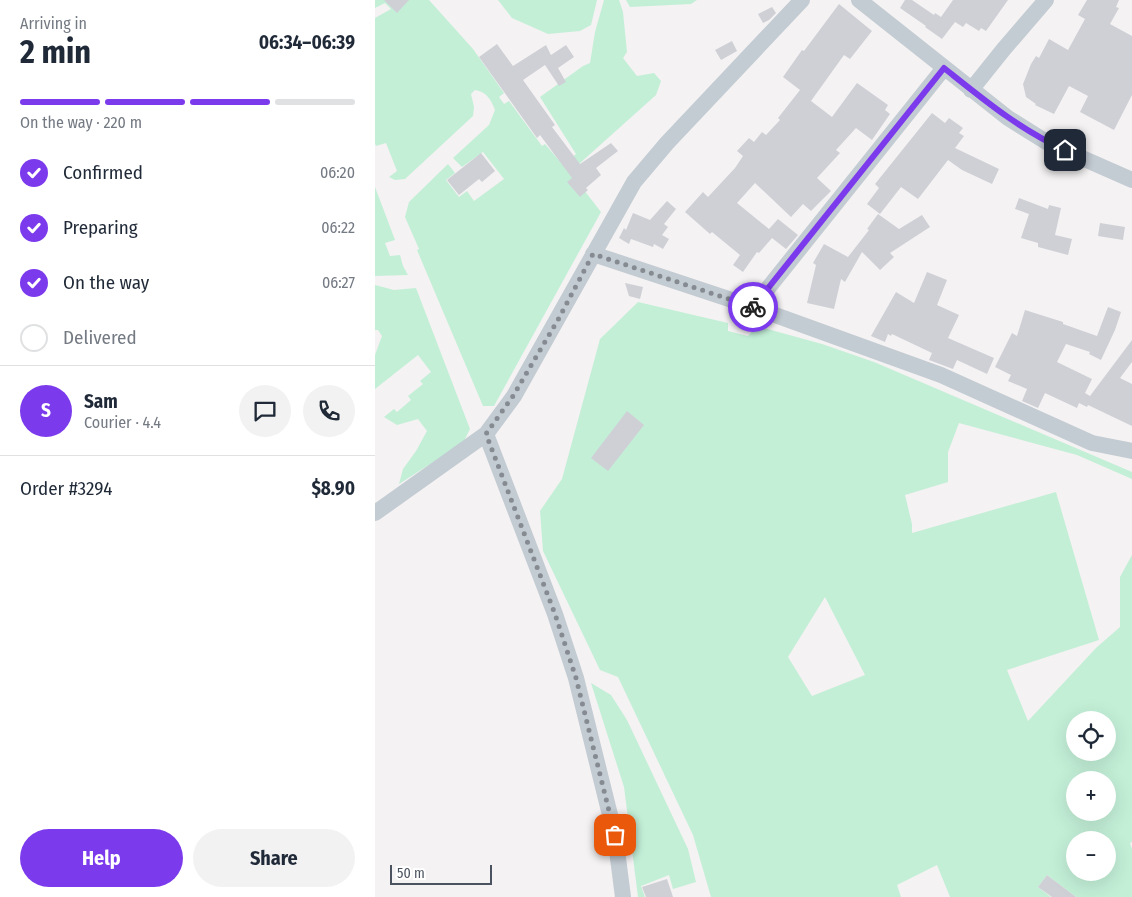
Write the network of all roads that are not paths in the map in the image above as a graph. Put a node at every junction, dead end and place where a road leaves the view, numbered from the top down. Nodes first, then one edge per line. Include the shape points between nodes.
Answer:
1 (801, 0) edge
2 (859, 0) edge
3 (1046, 0) edge
4 (944, 68) junction
5 (971, 90) junction
6 (1132, 180) edge
7 (593, 254) junction
8 (753, 307) junction
9 (486, 434) junction
10 (1132, 451) edge
11 (375, 513) edge
12 (623, 897) edge

1 - 7 street via 667,143 635,182
2 - 4 street
3 - 5 street
4 - 5 street
4 - 8 street
5 - 6 street via 1048,143
7 - 8 street
7 - 9 street via 513,396
8 - 10 street via 941,375 1092,442
9 - 11 street
9 - 12 street via 576,678 615,835

